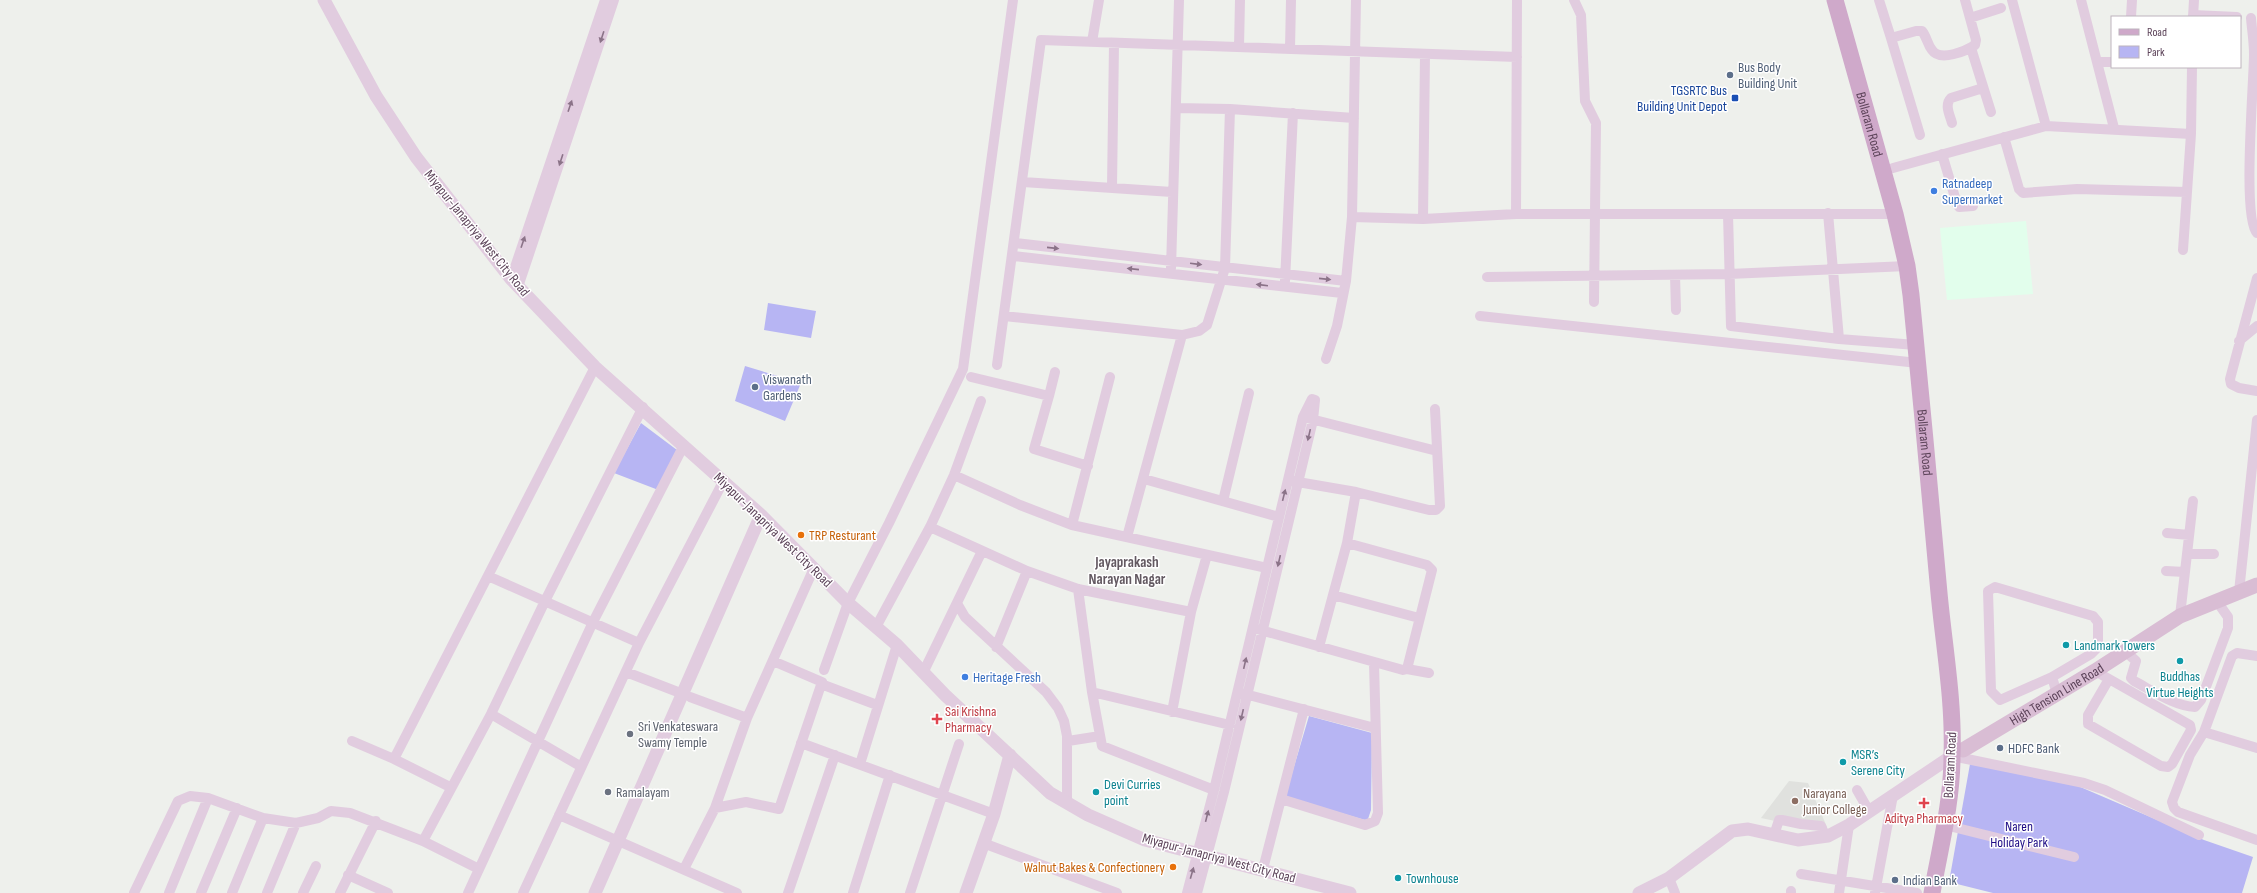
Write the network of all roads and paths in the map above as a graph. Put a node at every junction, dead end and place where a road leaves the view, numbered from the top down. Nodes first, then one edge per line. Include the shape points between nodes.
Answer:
1 (324, 0) edge
2 (605, 0) edge
3 (614, 0) edge
4 (1013, 0) edge
5 (1099, 0) edge
6 (1179, 0) edge
7 (1240, 0) edge
8 (1291, 0) edge
9 (1356, 0) edge
10 (1517, 0) edge
11 (1574, 0) edge
12 (1835, 0) edge
13 (1847, 0) edge
14 (1879, 0) edge
15 (1965, 0) edge
16 (2012, 0) edge
17 (2081, 0) edge
18 (2132, 0) edge
19 (2194, 0) edge
20 (2001, 8) dead end
21 (2131, 16) edge
22 (2193, 16) edge
23 (2241, 17) edge
24 (1970, 18) junction
25 (2254, 18) edge
26 (1891, 38) junction
27 (1092, 42) junction
28 (1114, 44) junction
29 (1176, 45) junction
30 (1239, 47) junction
31 (1971, 48) junction
32 (1290, 49) junction
33 (1356, 52) junction
34 (1425, 54) junction
35 (1517, 57) junction
36 (2097, 62) junction
37 (2111, 62) edge
38 (2192, 68) edge
39 (1983, 88) junction
40 (1176, 108) junction
41 (1230, 110) junction
42 (1991, 112) dead end
43 (2254, 112) edge
44 (1293, 113) junction
45 (1354, 118) junction
46 (1952, 123) dead end
47 (2046, 126) junction
48 (2114, 128) junction
49 (2190, 134) junction
50 (1920, 135) dead end
51 (2004, 137) junction
52 (1942, 154) junction
53 (1892, 168) junction
54 (2254, 171) edge
55 (1023, 182) junction
56 (1112, 187) junction
57 (1172, 192) junction
58 (2187, 192) junction
59 (1972, 206) dead end
60 (1828, 213) junction
61 (1516, 214) junction
62 (1595, 214) junction
63 (1728, 214) junction
64 (1895, 214) junction
65 (1352, 217) junction
66 (1423, 219) junction
67 (2257, 233) edge
68 (1014, 243) junction
69 (2183, 250) dead end
70 (1013, 256) junction
71 (1172, 261) junction
72 (1907, 266) junction
73 (1225, 268) junction
74 (1834, 270) junction
75 (1170, 274) junction
76 (1729, 274) junction
77 (1285, 275) junction
78 (1676, 275) junction
79 (1487, 277) dead end
80 (1595, 277) junction
81 (2257, 278) edge
82 (1221, 280) junction
83 (1346, 281) junction
84 (515, 283) junction
85 (1284, 287) junction
86 (1342, 293) junction
87 (1594, 302) dead end
88 (1676, 310) dead end
89 (1004, 316) junction
90 (1480, 316) dead end
91 (2257, 326) edge
92 (1182, 335) junction
93 (1839, 340) junction
94 (2239, 340) junction
95 (1916, 345) junction
96 (1326, 359) dead end
97 (1918, 363) junction
98 (997, 365) dead end
99 (595, 366) junction
100 (1055, 372) dead end
101 (1110, 377) dead end
102 (970, 378) dead end
103 (2257, 391) edge
104 (1249, 393) dead end
105 (1049, 396) junction
106 (981, 401) dead end
107 (642, 407) junction
108 (1435, 409) dead end
109 (2257, 420) edge
110 (684, 445) junction
111 (1437, 451) junction
112 (1088, 466) junction
113 (954, 475) junction
114 (1144, 479) junction
115 (724, 480) junction
116 (1293, 481) junction
117 (1356, 492) junction
118 (1223, 501) junction
119 (2193, 501) dead end
120 (1279, 517) junction
121 (764, 518) junction
122 (1072, 525) junction
123 (930, 527) junction
124 (2167, 533) dead end
125 (2189, 535) junction
126 (1128, 537) junction
127 (1347, 543) junction
128 (982, 551) junction
129 (2187, 554) junction
130 (2214, 554) dead end
131 (1207, 555) junction
132 (814, 568) junction
133 (1267, 568) junction
134 (1027, 571) junction
135 (2166, 571) dead end
136 (2185, 572) junction
137 (488, 576) junction
138 (2257, 585) edge
139 (1078, 589) junction
140 (2239, 592) junction
141 (1333, 596) junction
142 (2216, 600) junction
143 (545, 601) junction
144 (848, 603) junction
145 (958, 605) junction
146 (1191, 612) junction
147 (2180, 616) junction
148 (1419, 618) junction
149 (593, 622) junction
150 (876, 627) junction
151 (1258, 629) junction
152 (639, 643) junction
153 (897, 645) junction
154 (1319, 647) junction
155 (996, 648) junction
156 (2124, 651) junction
157 (2257, 656) edge
158 (773, 661) junction
159 (1374, 663) junction
160 (1407, 669) junction
161 (824, 670) dead end
162 (2095, 671) junction
163 (626, 672) junction
164 (923, 673) junction
165 (1429, 674) dead end
166 (2052, 677) junction
167 (2109, 679) junction
168 (821, 684) junction
169 (1092, 692) junction
170 (1242, 693) junction
171 (2057, 694) junction
172 (686, 696) junction
173 (877, 705) junction
174 (1304, 709) junction
175 (1172, 712) junction
176 (492, 714) junction
177 (747, 718) junction
178 (1230, 725) junction
179 (1375, 728) junction
180 (2204, 732) junction
181 (1100, 736) junction
182 (352, 741) dead end
183 (536, 741) junction
184 (1068, 741) junction
185 (801, 743) junction
186 (959, 744) dead end
187 (2257, 748) edge
188 (835, 755) junction
189 (1010, 755) junction
190 (1959, 755) junction
191 (394, 759) junction
192 (860, 764) junction
193 (580, 766) junction
194 (890, 775) junction
195 (450, 787) junction
196 (1214, 790) junction
197 (1857, 790) dead end
198 (1894, 794) junction
199 (943, 795) junction
200 (208, 798) junction
201 (1281, 799) junction
202 (1067, 803) junction
203 (237, 808) junction
204 (715, 808) junction
205 (1869, 811) junction
206 (994, 814) junction
207 (559, 815) junction
208 (263, 818) junction
209 (376, 821) junction
210 (296, 823) junction
211 (1849, 825) junction
212 (1953, 827) junction
213 (2199, 835) dead end
214 (2257, 840) edge
215 (423, 841) junction
216 (621, 842) junction
217 (983, 843) junction
218 (1203, 856) junction
219 (2074, 857) dead end
220 (316, 866) dead end
221 (479, 869) junction
222 (684, 869) junction
223 (1263, 869) junction
224 (1801, 874) dead end
225 (348, 875) junction
226 (1669, 878) junction
227 (1842, 881) junction
228 (1876, 890) edge
229 (969, 892) edge
230 (134, 893) edge
231 (169, 893) edge
232 (202, 893) edge
233 (232, 893) edge
234 (267, 893) edge
235 (304, 893) edge
236 (340, 893) edge
237 (388, 893) edge
238 (468, 893) edge
239 (523, 893) edge
240 (595, 893) edge
241 (603, 893) edge
242 (736, 893) edge
243 (788, 893) edge
244 (853, 893) edge
245 (910, 893) edge
246 (1117, 893) edge
247 (1187, 893) edge
248 (1197, 893) edge
249 (1350, 893) edge
250 (1639, 893) edge
251 (1675, 893) edge
252 (1840, 893) edge
253 (1917, 893) edge
254 (1932, 893) edge
255 (1942, 893) edge

1 - 84 street, Miyapur-Janapriya West City Road via 362,72 416,157
84 -> 2 street
3 -> 84 street
4 - 144 street via 963,368 889,524
5 - 27 street
6 - 29 street
7 - 30 street
8 - 32 street
9 - 33 street
10 - 35 street
11 - 62 street via 1581,15 1585,101 1596,123
12 - 64 main road, Bollaram Road
13 - 53 main road, Bollaram Road
14 - 26 street
15 - 24 street
16 - 47 street
17 - 36 street
18 - 21 street
19 - 22 street
20 - 24 street
23 - 25 street
24 - 31 street via 1976,40 1976,45
25 - 43 street
26 - 31 street via 1922,31 1932,50 1937,55 1944,56
26 - 50 street
27 - 28 street
27 - 55 street via 1041,40
28 - 29 street
28 - 56 street
29 - 30 street
29 - 40 street
30 - 32 street
31 - 39 street
32 - 33 street
33 - 34 street
33 - 45 street
34 - 35 street
34 - 66 street
35 - 61 street
36 - 37 street
36 - 48 street
38 - 49 street
39 - 42 street
39 - 46 street via 1948,101
40 - 41 street
40 - 57 street
41 - 44 street
41 - 73 street
43 - 54 street
44 - 45 street
44 - 77 street
45 - 65 street
47 - 48 street
47 - 51 street
48 - 49 street
49 - 58 street
51 - 52 street
51 - 58 street via 2019,189 2023,193 2077,189
52 - 53 street
52 - 59 street via 1956,204 1964,208
53 - 190 main road, Bollaram Road via 1916,265 1920,294 1961,686
54 - 67 street via 2252,224
55 - 56 street
55 - 68 street
56 - 57 street
57 - 71 street
58 - 69 street
60 - 63 street
60 - 64 street
60 - 74 street
61 - 62 street
61 - 66 street
62 - 63 street
62 - 80 street
63 - 76 street
64 - 72 main road, Bollaram Road
65 - 66 street
65 - 83 street
68 - 70 street
68 -> 71 street
75 -> 70 street
70 - 89 street
71 -> 73 street
71 - 75 street
72 - 74 street
72 - 95 main road, Bollaram Road
73 - 77 street
73 - 82 street
74 - 76 street
74 - 93 street
75 - 82 street
76 - 78 street
76 - 93 street via 1731,326
77 -> 83 street
77 - 85 street
78 - 80 street
78 - 88 street
79 - 80 street
80 - 87 street
81 - 94 street
85 -> 82 street
82 - 92 street via 1207,325 1199,332
83 - 86 street
84 - 99 street, Miyapur-Janapriya West City Road
85 - 86 street
86 - 96 street via 1337,326
89 - 92 street
89 - 98 street
90 - 97 street
91 - 94 street
92 - 114 street
93 - 95 street
94 - 103 street via 2231,384
95 - 97 main road, Bollaram Road
97 - 190 main road, Bollaram Road via 1939,594
99 - 107 street, Miyapur-Janapriya West City Road
99 - 137 street
100 - 105 street
101 - 112 street
102 - 105 street
104 - 118 street
105 - 112 street via 1034,449
106 - 113 street
107 - 110 street, Miyapur-Janapriya West City Road
107 - 143 street
108 - 111 street
109 - 140 street
110 - 115 street, Miyapur-Janapriya West City Road
110 - 149 street
111 - 116 street via 1308,418
111 - 117 street via 1440,506 1436,510
112 - 122 street
113 - 122 street
113 - 123 street
114 - 118 street
114 - 126 street
115 - 121 street, Miyapur-Janapriya West City Road
115 - 152 street
116 - 117 street
120 -> 116 street
116 -> 151 street
117 - 127 street
118 - 120 street
119 - 125 street
120 - 133 street
121 - 132 street, Miyapur-Janapriya West City Road
121 - 172 street
122 - 126 street
123 - 128 street
123 - 150 street
124 - 125 street
125 - 129 street
126 - 131 street
127 - 141 street
127 - 148 street via 1429,566 1432,575
128 - 134 street
128 - 145 street
129 - 130 street
129 - 136 street
131 - 133 street
131 - 146 street
132 - 144 street, Miyapur-Janapriya West City Road
132 - 158 street
133 - 151 street
134 - 139 street
134 - 155 street
135 - 136 street
136 - 147 street
137 - 143 street
137 - 191 street
138 - 140 main road, High Tension Line Road
139 - 146 street
139 - 169 street
140 - 142 main road, High Tension Line Road
141 - 148 street
141 - 154 street
142 - 147 main road, High Tension Line Road
142 - 156 street via 2228,617 2228,628 2201,700 2195,707 2168,699 2134,681 2131,674 2136,661
143 - 149 street
143 - 176 street
144 - 150 street, Miyapur-Janapriya West City Road
144 - 161 street
145 - 155 street via 965,617
145 - 164 street
146 - 175 street
147 - 156 main road, High Tension Line Road
148 - 160 street
149 - 152 street
149 - 183 street
150 - 153 street, Miyapur-Janapriya West City Road
151 - 154 street
151 - 170 street
152 - 163 street
153 - 164 street, Miyapur-Janapriya West City Road
153 - 173 street
154 - 159 street
155 - 184 street via 1046,692 1064,721
156 - 162 main road, High Tension Line Road
157 - 180 street via 2237,653 2232,656
158 - 168 street via 822,682
158 - 177 street
159 - 160 street
159 - 179 street
160 - 165 street
162 - 167 street
162 - 171 main road, High Tension Line Road
163 - 172 street
163 - 193 street
164 - 189 street, Miyapur-Janapriya West City Road
166 - 166 street via 2000,700 1991,691 1988,591 1995,587 2093,616 2098,622 2098,647 2091,654
166 - 171 street
167 - 167 street via 2190,725 2191,730 2168,767 2161,766 2088,724 2088,715
168 - 173 street
168 - 185 street
169 - 175 street
169 - 181 street
170 - 174 street
170 - 178 street
170 -> 218 street
171 - 190 main road, High Tension Line Road
172 - 177 street
172 - 216 street
173 - 192 street
174 - 179 street
174 - 201 street
175 - 178 street
176 - 183 street
176 - 195 street
177 - 204 street
178 - 196 street
179 - 201 street via 1378,813 1375,821 1365,825
180 - 187 street
180 - 214 street via 2190,755 2174,792 2172,805 2178,812
181 - 184 street
181 - 196 street via 1105,749
182 - 191 street
183 - 193 street
183 - 221 street
184 - 202 street
185 - 188 street
185 - 204 street via 779,809 746,802
186 - 199 street
188 - 192 street
188 - 243 street
189 - 202 street, Miyapur-Janapriya West City Road via 1050,794
189 - 206 street
190 - 198 street
190 - 212 main road, Bollaram Road via 1959,797
190 - 213 street via 2084,783 2105,790
190 - 254 main road, Bollaram Road via 1949,795
191 - 195 street
192 - 194 street
193 - 207 street
194 - 199 street
194 - 244 street
195 - 215 street
218 -> 196 street
197 - 205 street
198 - 205 street
198 - 228 street
199 - 206 street
199 - 245 street
200 - 203 street
200 - 230 street via 190,796 178,801
200 - 231 street
201 - 223 street
202 - 218 street, Miyapur-Janapriya West City Road via 1145,840
203 - 208 street
203 - 232 street
204 - 222 street
205 - 211 street
206 - 217 street
207 - 216 street
207 - 239 street
208 - 210 street
208 - 233 street
209 - 210 street via 339,811
209 - 215 street
209 - 225 street
210 - 234 street
211 - 226 street via 1826,837 1798,840 1748,829 1732,832
211 - 227 street
212 - 219 street
212 - 255 main road, Bollaram Road
215 - 221 street
216 - 222 street
216 - 240 street
216 - 241 street
217 - 229 street
217 - 246 street
218 - 223 street, Miyapur-Janapriya West City Road
247 -> 218 street
218 - 248 street
220 - 235 street
221 - 238 street
222 - 242 street
223 - 249 street, Miyapur-Janapriya West City Road
224 - 227 street
225 - 236 street
225 - 237 street
226 - 250 street
226 - 251 street
227 - 228 street
227 - 252 street
228 - 253 street

